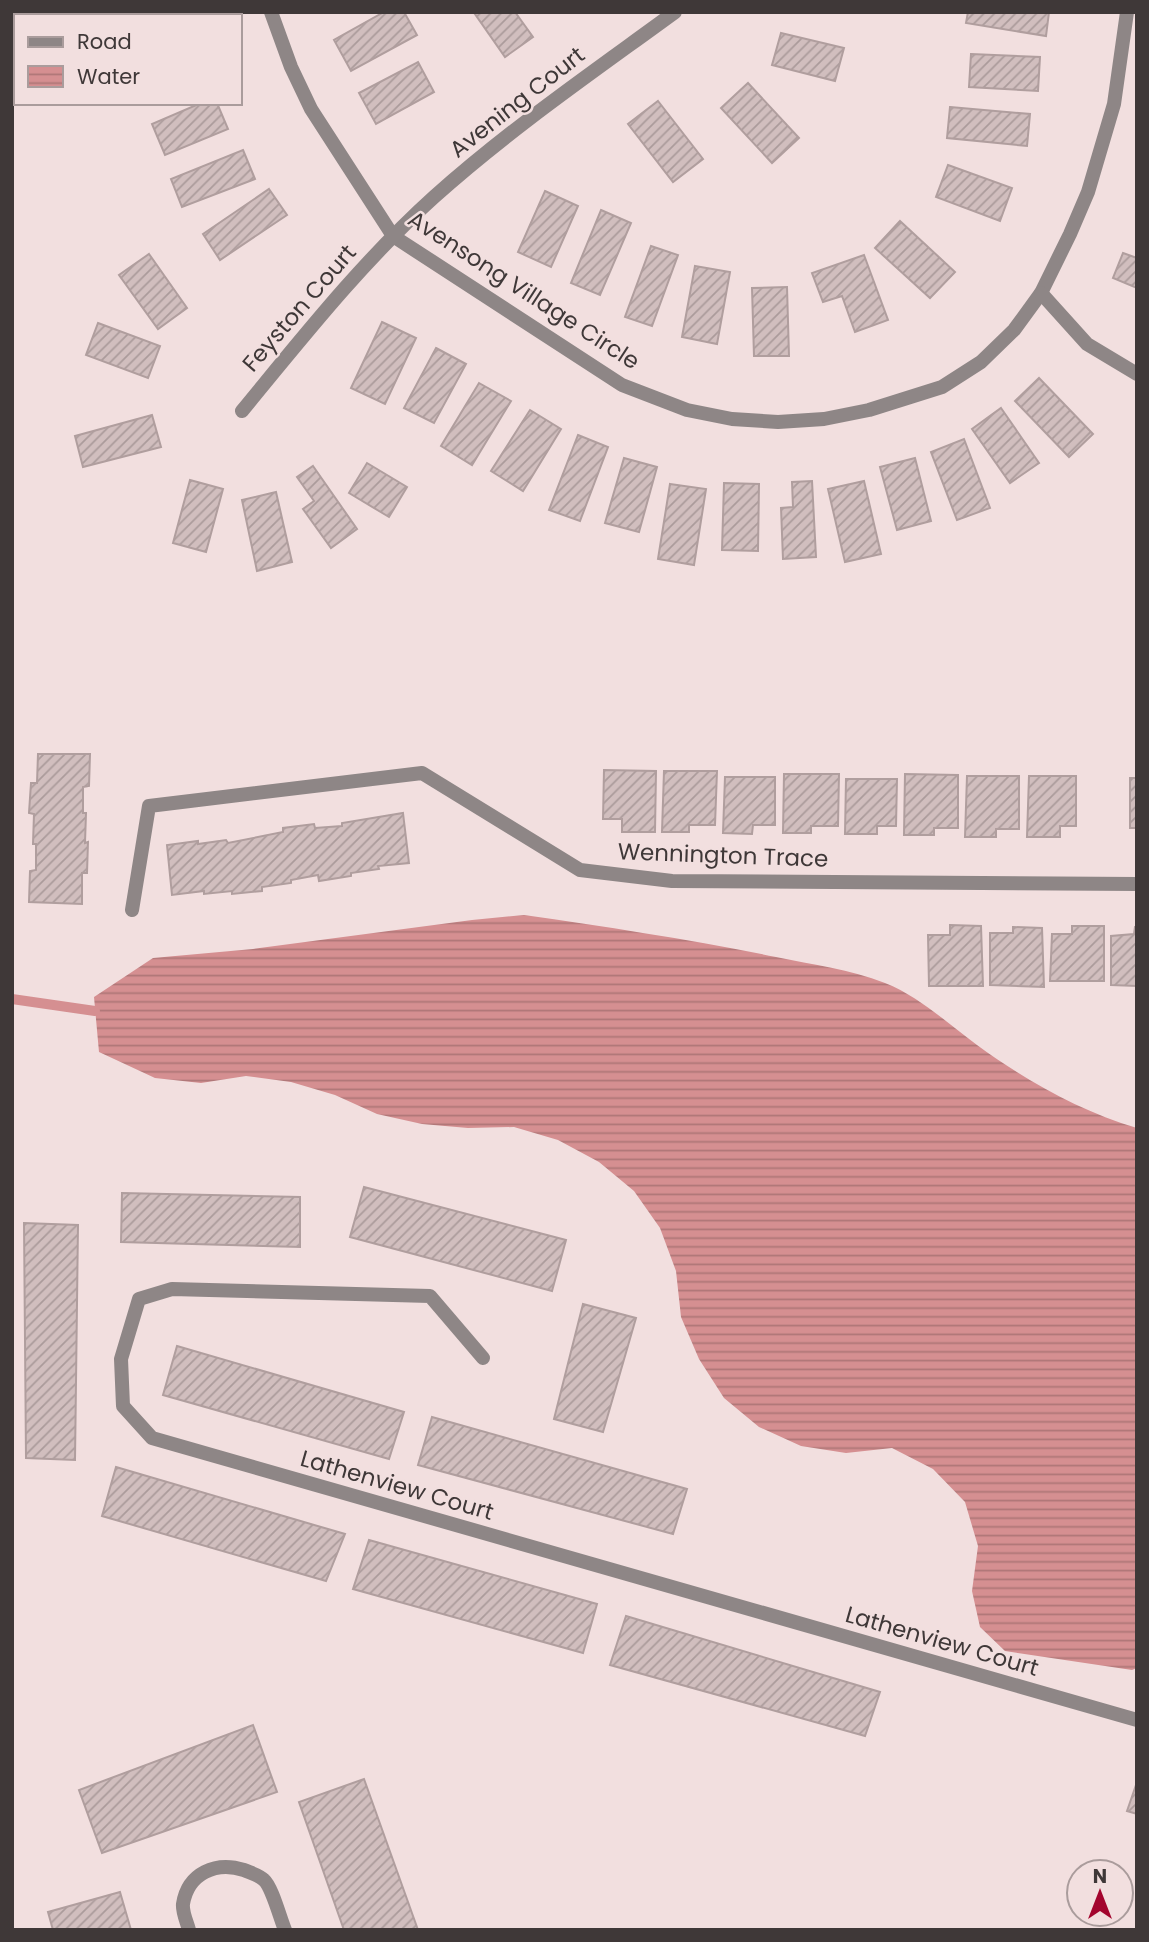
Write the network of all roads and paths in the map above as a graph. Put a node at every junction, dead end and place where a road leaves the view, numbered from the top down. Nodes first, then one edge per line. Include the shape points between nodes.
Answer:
1 (271, 12) edge
2 (675, 12) edge
3 (1127, 12) edge
4 (393, 236) junction
5 (1041, 293) junction
6 (1137, 374) edge
7 (242, 411) dead end
8 (1137, 884) edge
9 (132, 910) dead end
10 (483, 1358) dead end
11 (1137, 1720) edge
12 (189, 1930) edge
13 (285, 1930) edge

1 - 4 street, Avensong Village Circle via 312,109
2 - 4 street, Avening Court via 511,132
3 - 5 street, Avensong Village Circle via 1103,148 1075,224
4 - 5 street, Avensong Village Circle via 622,385 687,410 732,419 824,419 942,387 981,362 1014,330
4 - 7 street, Feyston Court via 345,285
5 - 6 street via 1087,344
8 - 9 street, Wennington Trace via 672,881 580,870 422,773 149,806
10 - 11 street, Lathenview Court via 430,1296 172,1289 139,1299 121,1359 123,1406 152,1438
12 - 13 street via 182,1907 188,1886 199,1874 216,1867 235,1867 266,1881

